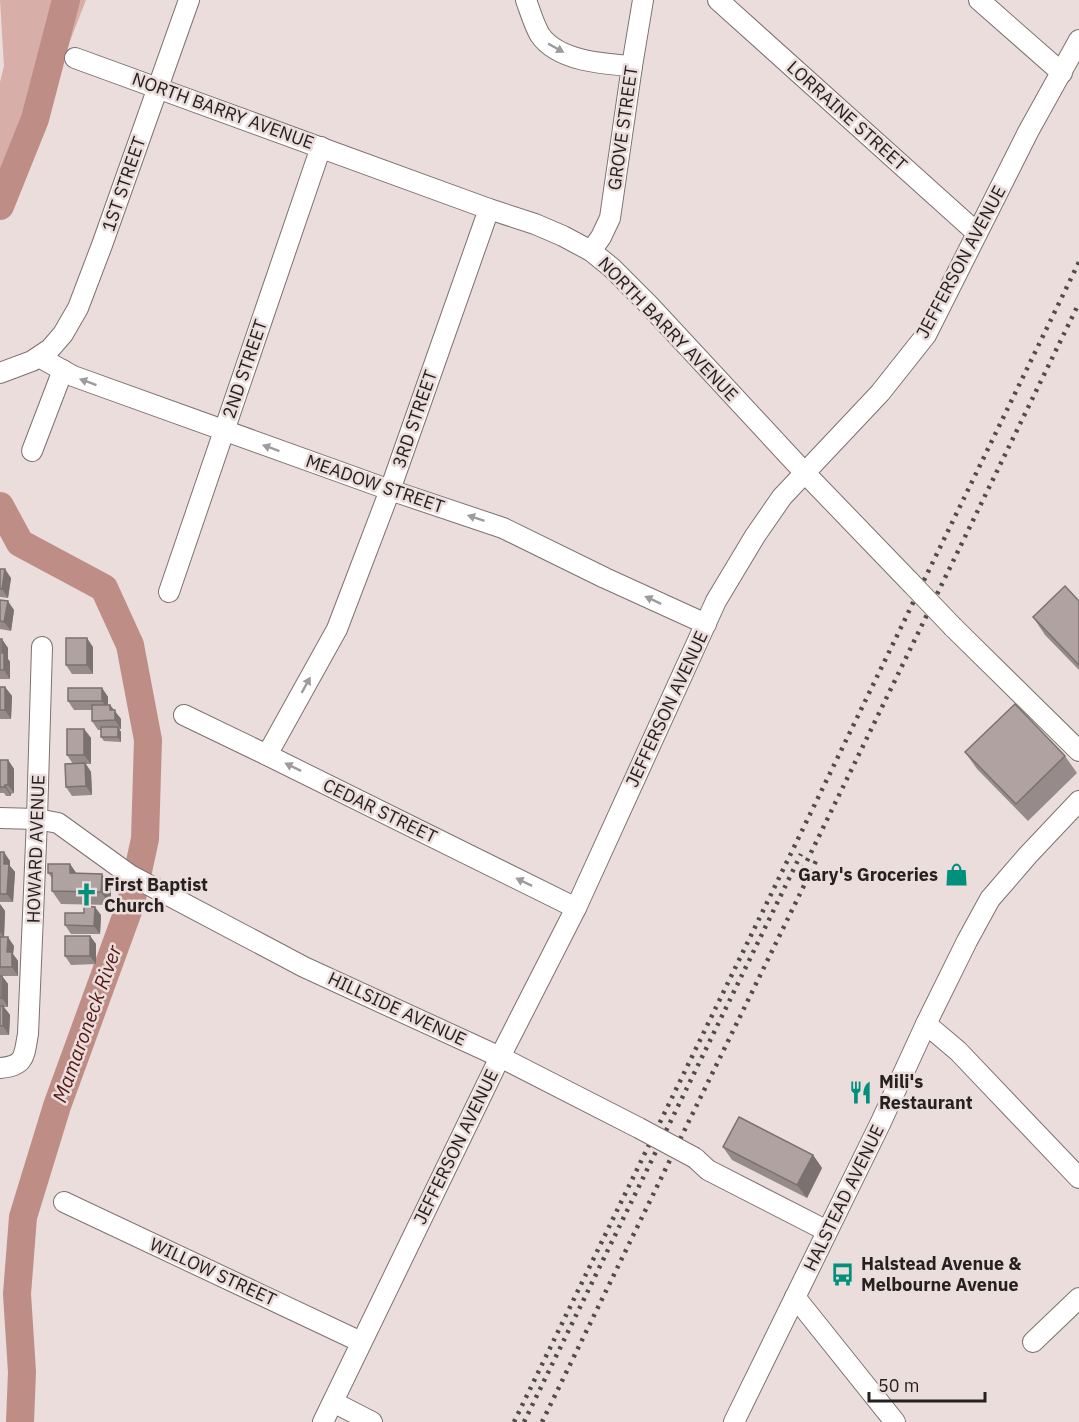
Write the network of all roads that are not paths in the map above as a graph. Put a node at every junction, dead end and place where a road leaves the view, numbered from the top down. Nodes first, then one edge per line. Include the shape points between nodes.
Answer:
1 (189, 0) edge
2 (526, 0) edge
3 (643, 0) edge
4 (718, 0) edge
5 (979, 0) edge
6 (1079, 40) edge
7 (75, 58) dead end
8 (632, 66) junction
9 (1062, 73) junction
10 (158, 87) junction
11 (321, 147) junction
12 (489, 208) junction
13 (977, 233) junction
14 (591, 251) junction
15 (39, 357) junction
16 (63, 369) junction
17 (0, 373) edge
18 (224, 431) junction
19 (32, 451) dead end
20 (804, 472) junction
21 (390, 490) junction
22 (169, 592) dead end
23 (706, 624) junction
24 (42, 647) dead end
25 (184, 715) dead end
26 (1079, 752) edge
27 (267, 755) junction
28 (1079, 801) edge
29 (0, 818) edge
30 (37, 819) junction
31 (576, 908) junction
32 (926, 1024) junction
33 (500, 1057) junction
34 (0, 1068) edge
35 (1079, 1178) edge
36 (64, 1202) dead end
37 (827, 1231) junction
38 (795, 1297) junction
39 (1079, 1298) edge
40 (361, 1342) junction
41 (1033, 1342) dead end
42 (333, 1402) junction
43 (323, 1422) edge
44 (372, 1422) edge
45 (734, 1422) edge
46 (895, 1422) edge

1 - 10 street, 1ST STREET
2 -> 8 street via 548,45 572,57
3 - 8 street, GROVE STREET
4 - 13 street, LORRAINE STREET
5 - 9 street
6 - 9 street, JEFFERSON AVENUE
7 - 10 street, NORTH BARRY AVENUE
8 - 14 street, GROVE STREET via 610,218
9 - 13 street, JEFFERSON AVENUE
10 - 11 street, NORTH BARRY AVENUE
10 - 15 street, 1ST STREET via 78,308 63,334
11 - 12 street, NORTH BARRY AVENUE
11 - 18 street, 2ND STREET
12 - 14 street, NORTH BARRY AVENUE via 535,224
12 - 21 street, 3RD STREET
13 - 20 street, JEFFERSON AVENUE via 926,335 880,393
14 - 20 street, NORTH BARRY AVENUE via 650,305
15 - 16 street, MEADOW STREET
15 - 17 street
18 -> 16 street, MEADOW STREET
16 - 19 street
21 -> 18 street, MEADOW STREET
18 - 22 street, 2ND STREET
20 - 23 street, JEFFERSON AVENUE via 755,536
20 - 26 street, NORTH BARRY AVENUE, bridge
23 -> 21 street, MEADOW STREET via 504,528
27 -> 21 street, 3RD STREET via 337,629
23 - 31 street, JEFFERSON AVENUE
24 - 30 street, HOWARD AVENUE
25 - 27 street, CEDAR STREET
31 -> 27 street, CEDAR STREET
28 - 32 street, HALSTEAD AVENUE via 990,899
29 - 30 street, HILLSIDE AVENUE
30 - 33 street, HILLSIDE AVENUE via 58,823 126,872 304,967
30 - 34 street, HOWARD AVENUE via 28,1034 24,1058
31 - 33 street, JEFFERSON AVENUE
32 - 35 street via 958,1051
32 - 37 street, HALSTEAD AVENUE
33 - 37 street, HILLSIDE AVENUE, bridge
33 - 40 street, JEFFERSON AVENUE
36 - 40 street, WILLOW STREET
37 - 38 street, HALSTEAD AVENUE
38 - 45 street, HALSTEAD AVENUE
38 - 46 street
39 - 41 street
40 - 42 street, JEFFERSON AVENUE
42 - 43 street, JEFFERSON AVENUE
42 - 44 street

